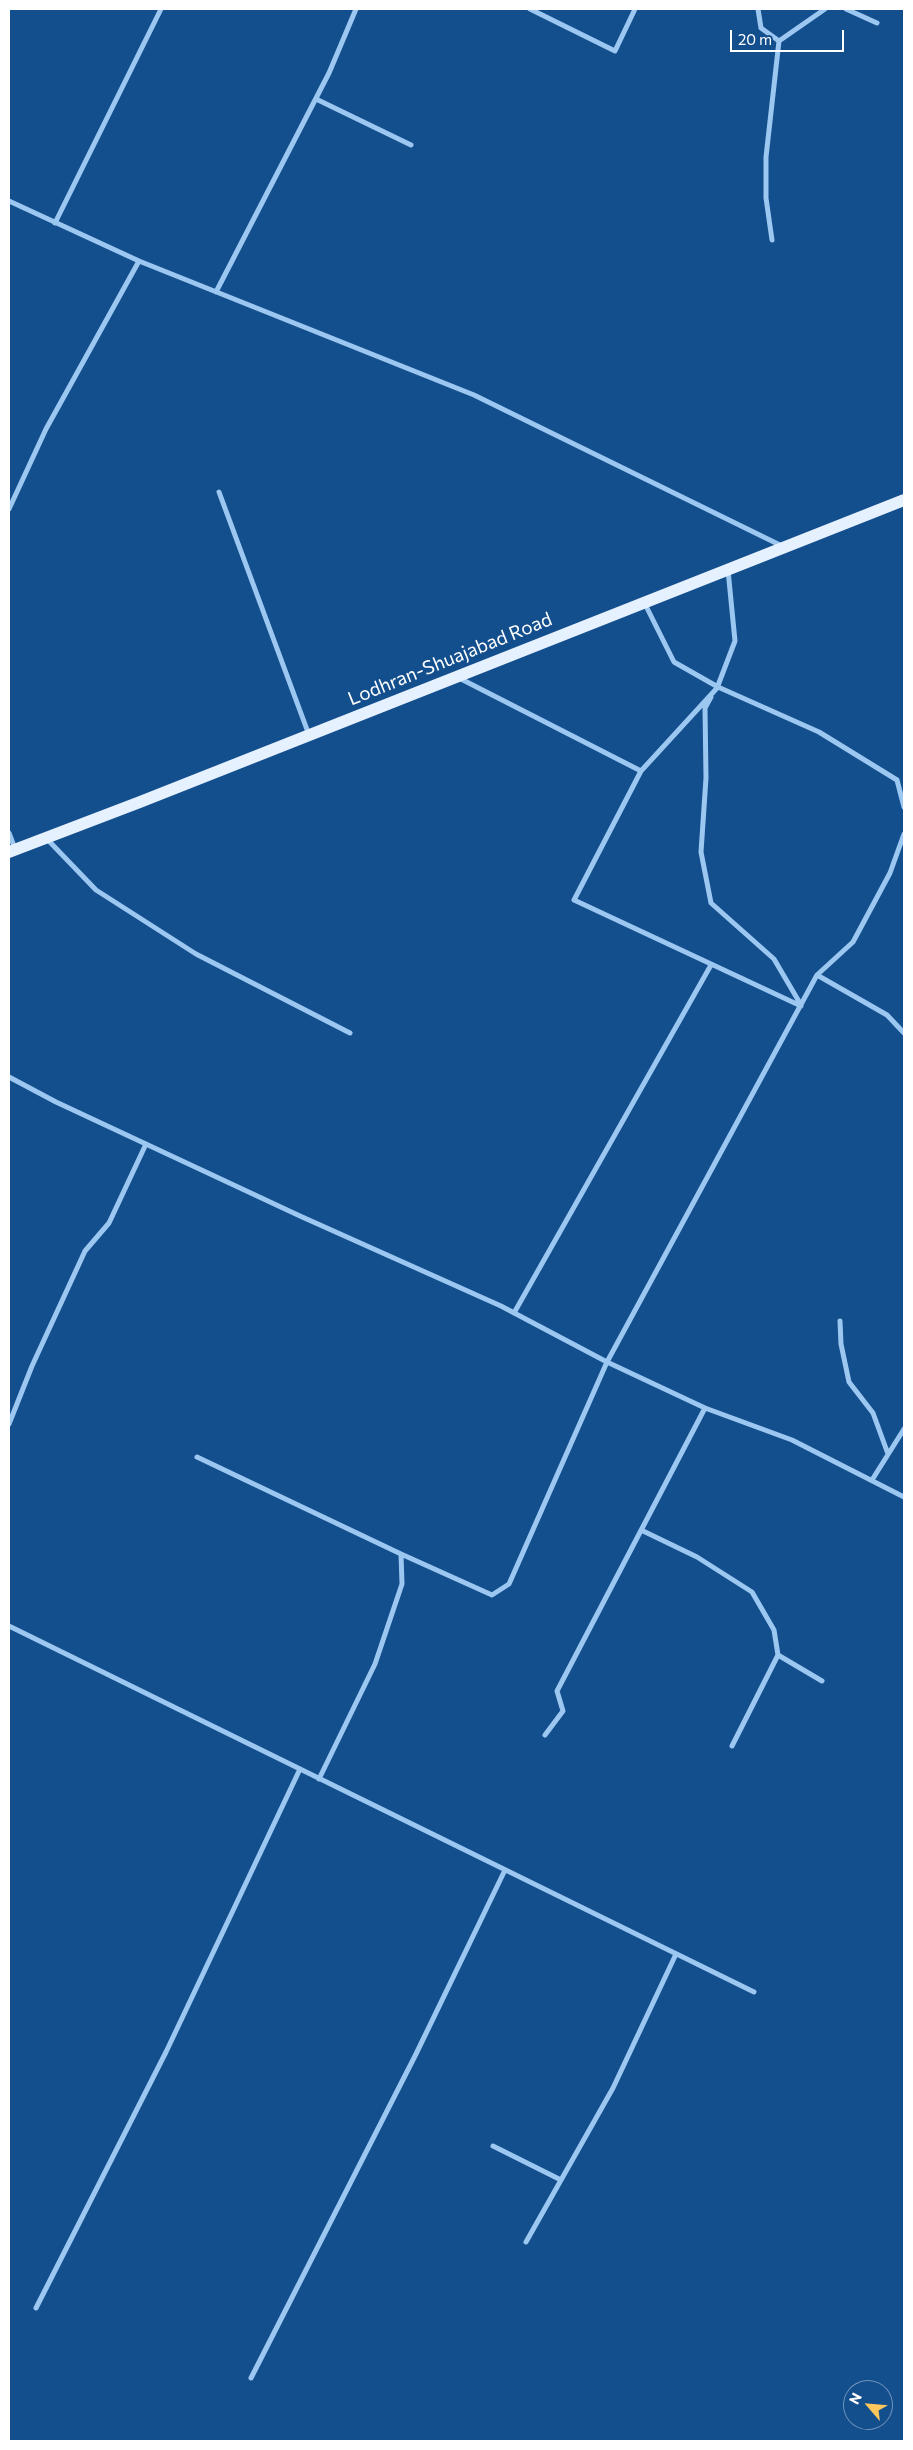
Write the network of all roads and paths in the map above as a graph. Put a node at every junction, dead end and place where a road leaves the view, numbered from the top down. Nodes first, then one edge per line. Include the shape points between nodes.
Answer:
1 (161, 9) edge
2 (356, 9) edge
3 (530, 9) edge
4 (635, 9) edge
5 (758, 9) edge
6 (825, 9) edge
7 (846, 9) edge
8 (877, 23) dead end
9 (779, 41) junction
10 (316, 99) junction
11 (411, 145) dead end
12 (9, 201) edge
13 (55, 223) junction
14 (772, 240) dead end
15 (139, 261) junction
16 (216, 292) junction
17 (219, 492) dead end
18 (904, 500) edge
19 (9, 509) edge
20 (785, 547) junction
21 (728, 569) junction
22 (644, 603) junction
23 (456, 677) junction
24 (718, 687) junction
25 (309, 736) junction
26 (641, 771) junction
27 (904, 807) edge
28 (9, 833) edge
29 (904, 834) edge
30 (45, 838) junction
31 (12, 851) edge
32 (711, 966) junction
33 (817, 975) junction
34 (801, 1006) junction
35 (350, 1033) dead end
36 (904, 1033) edge
37 (9, 1077) edge
38 (146, 1144) junction
39 (514, 1313) junction
40 (840, 1322) dead end
41 (607, 1362) junction
42 (705, 1408) junction
43 (9, 1424) edge
44 (904, 1429) edge
45 (888, 1454) junction
46 (197, 1457) dead end
47 (872, 1480) junction
48 (904, 1497) edge
49 (641, 1530) junction
50 (401, 1554) junction
51 (9, 1626) edge
52 (778, 1655) junction
53 (822, 1681) dead end
54 (545, 1736) dead end
55 (732, 1746) dead end
56 (300, 1769) junction
57 (319, 1779) junction
58 (505, 1870) junction
59 (676, 1954) junction
60 (754, 1992) dead end
61 (493, 2146) dead end
62 (561, 2180) junction
63 (526, 2242) dead end
64 (36, 2308) dead end
65 (251, 2378) dead end

1 - 13 street
2 - 10 street
3 - 4 street via 616,51
5 - 9 street via 761,28
6 - 9 street
7 - 8 street
9 - 14 street via 766,157 766,198
10 - 11 street
10 - 16 street
12 - 13 street
13 - 15 street
15 - 16 street
15 - 19 street via 46,429
16 - 20 street via 474,395
17 - 25 street
18 - 20 main road, Lodhran-Shuajabad Road
20 - 21 main road, Lodhran-Shuajabad Road
21 - 22 main road, Lodhran-Shuajabad Road
21 - 24 street via 735,641
22 - 23 main road, Lodhran-Shuajabad Road
22 - 24 street via 674,662
23 - 25 main road, Lodhran-Shuajabad Road
23 - 26 street
24 - 26 street
24 - 27 street via 819,732 897,780
24 - 34 street via 705,708 706,778 701,852 711,903 774,959
25 - 30 main road, Lodhran-Shuajabad Road
26 - 32 street via 574,900
28 - 31 street
29 - 33 street via 890,873 853,942
30 - 31 main road, Lodhran-Shuajabad Road
30 - 35 street via 96,890 138,917 196,954
32 - 34 street
32 - 39 street
33 - 34 street
33 - 36 street via 887,1015
34 - 41 street
37 - 38 street
38 - 39 street
38 - 43 street via 109,1223 85,1251
39 - 41 street
40 - 45 street via 849,1382 873,1413
41 - 42 street
41 - 50 street via 509,1584 492,1595
42 - 47 street via 792,1440
42 - 49 street
44 - 45 street
45 - 47 street
46 - 50 street
47 - 48 street
49 - 52 street via 697,1557 752,1592 774,1630
49 - 54 street via 557,1691 563,1711
50 - 57 street via 402,1584 375,1664
51 - 56 street
52 - 53 street
52 - 55 street
56 - 57 street
56 - 64 street via 166,2052
57 - 58 street
58 - 59 street
58 - 65 street via 416,2054
59 - 60 street
59 - 62 street via 613,2088
61 - 62 street
62 - 63 street

